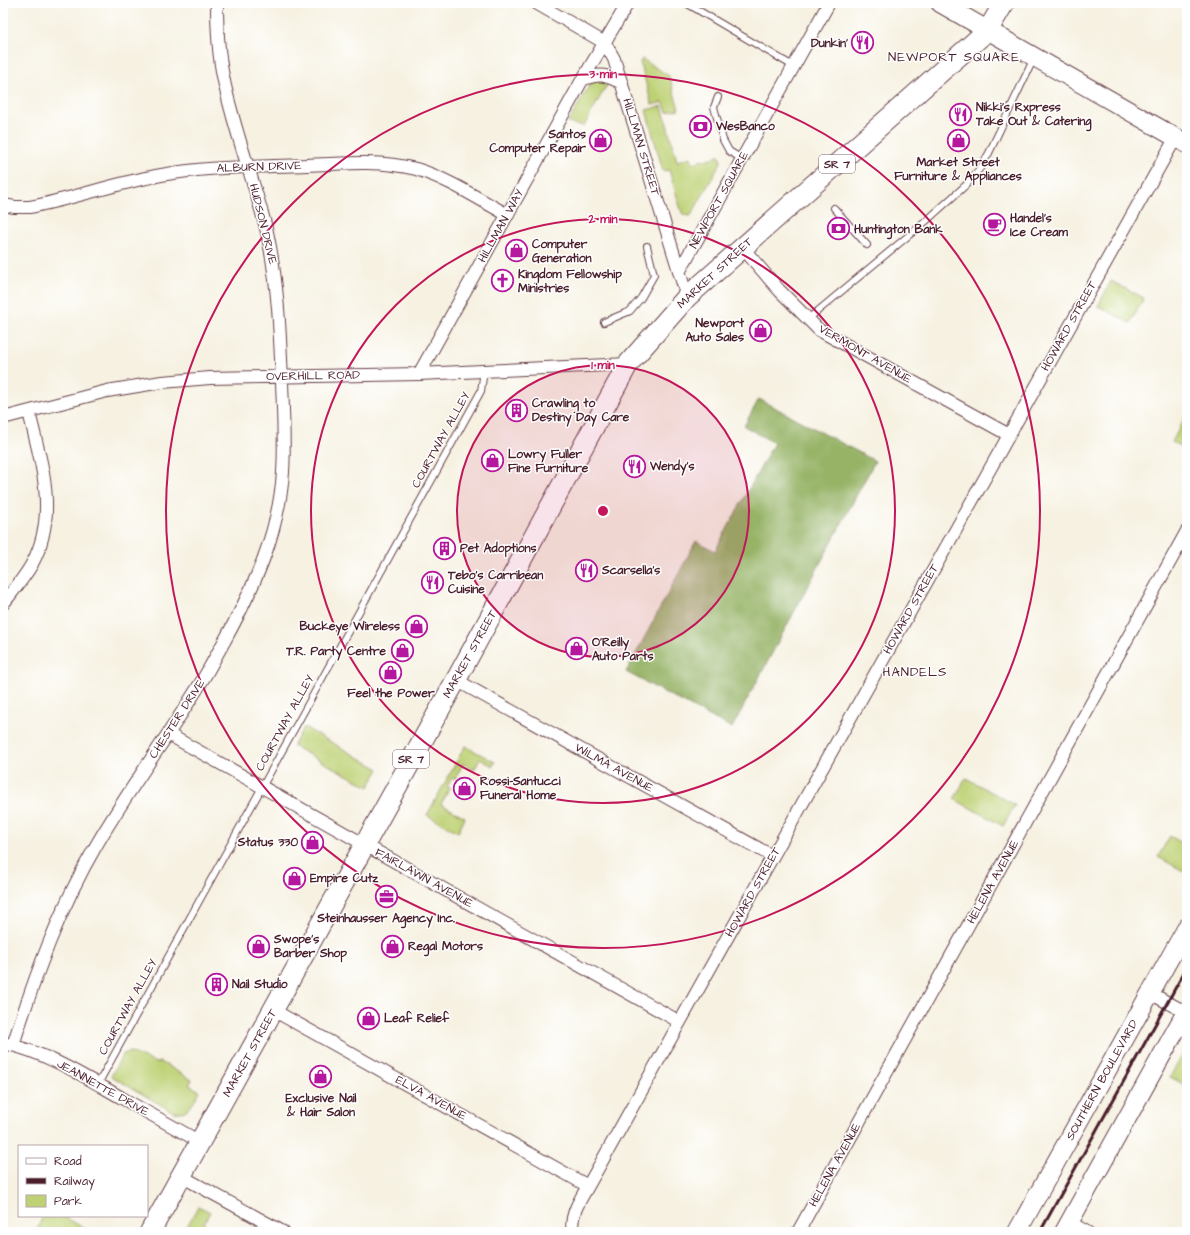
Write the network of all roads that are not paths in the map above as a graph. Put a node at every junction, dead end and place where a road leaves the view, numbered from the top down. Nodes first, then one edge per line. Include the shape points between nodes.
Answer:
1 (212, 3) edge
2 (217, 3) edge
3 (536, 3) edge
4 (628, 3) edge
5 (686, 3) edge
6 (829, 3) edge
7 (940, 3) edge
8 (1004, 3) edge
9 (988, 30) junction
10 (605, 43) junction
11 (1035, 57) junction
12 (793, 66) junction
13 (584, 79) junction
14 (622, 83) junction
15 (718, 97) dead end
16 (1181, 140) edge
17 (742, 159) junction
18 (249, 168) junction
19 (3, 205) edge
20 (834, 208) dead end
21 (508, 215) junction
22 (867, 245) dead end
23 (647, 246) dead end
24 (742, 247) junction
25 (679, 272) junction
26 (686, 297) junction
27 (808, 319) junction
28 (604, 322) dead end
29 (628, 364) junction
30 (484, 371) junction
31 (419, 374) junction
32 (281, 377) junction
33 (29, 412) junction
34 (3, 418) edge
35 (1008, 435) junction
36 (1187, 532) edge
37 (3, 604) edge
38 (456, 680) junction
39 (168, 734) junction
40 (262, 787) junction
41 (364, 844) junction
42 (772, 856) junction
43 (1187, 927) edge
44 (1150, 993) junction
45 (273, 1010) junction
46 (1186, 1012) edge
47 (680, 1022) junction
48 (8, 1044) edge
49 (98, 1084) junction
50 (200, 1142) junction
51 (181, 1176) junction
52 (588, 1186) junction
53 (1066, 1227) edge
54 (150, 1232) edge
55 (283, 1232) edge
56 (573, 1232) edge
57 (798, 1232) edge
58 (1017, 1232) edge
59 (1088, 1232) edge

1 - 2 street
2 - 18 street, HUDSON DRIVE via 223,77
3 - 10 street
4 - 10 street
5 - 12 lane
6 - 12 street, NEWPORT SQUARE
7 - 9 street
8 - 9 main road, MARKET STREET / SR 7
9 - 11 street
9 - 24 main road, MARKET STREET / SR 7
10 - 13 street, HILLMAN WAY
10 - 14 street, HILLMAN STREET via 614,59
11 - 16 street
11 - 27 lane via 989,153 968,183
12 - 17 street, NEWPORT SQUARE
13 - 14 street via 601,75
13 - 21 street, HILLMAN WAY
14 - 25 street, HILLMAN STREET
15 - 17 lane via 714,107 722,140 729,151
16 - 35 street, HOWARD STREET
17 - 25 street, NEWPORT SQUARE
18 - 19 street, ALBURN DRIVE via 215,168 157,175 36,206
18 - 21 street, ALBURN DRIVE via 362,162 399,165 444,180
18 - 32 street, HUDSON DRIVE via 274,272
20 - 22 lane
21 - 31 street, HILLMAN WAY
23 - 28 lane via 654,275 651,281 630,311
24 - 26 main road, MARKET STREET / SR 7
24 - 27 street, VERMONT AVENUE
25 - 26 street, HILLMAN STREET
26 - 29 main road, MARKET STREET / SR 7
27 - 35 street, VERMONT AVENUE via 819,330
29 - 30 street, OVERHILL ROAD
29 - 38 main road, MARKET STREET / SR 7
30 - 31 street, OVERHILL ROAD
30 - 40 lane, COURTWAY ALLEY via 481,391
31 - 32 street, OVERHILL ROAD
32 - 33 street, OVERHILL ROAD via 162,382 107,391
32 - 39 street, CHESTER DRIVE via 283,473 270,541 240,612 202,681
33 - 34 street, OVERHILL ROAD
33 - 37 street via 44,473 45,521 32,563 24,578
35 - 42 street, HOWARD STREET
36 - 57 street, HELENA AVENUE
38 - 41 main road, MARKET STREET / SR 7
38 - 42 street, WILMA AVENUE
39 - 40 street, FAIRLAWN AVENUE
39 - 48 street, CHESTER DRIVE via 114,814 73,888
40 - 41 street, FAIRLAWN AVENUE
40 - 49 lane, COURTWAY ALLEY
41 - 45 main road, MARKET STREET / SR 7
41 - 47 street, FAIRLAWN AVENUE
42 - 47 street, HOWARD STREET
43 - 44 street, SOUTHERN BOULEVARD
44 - 46 street
44 - 58 street, SOUTHERN BOULEVARD
45 - 50 main road, MARKET STREET / SR 7
45 - 52 street, ELVA AVENUE
46 - 53 street
47 - 52 street, HOWARD STREET
48 - 49 street, JEANNETTE DRIVE via 52,1060
49 - 50 street, JEANNETTE DRIVE
50 - 51 main road, MARKET STREET / SR 7
51 - 54 main road, MARKET STREET / SR 7
51 - 55 street
52 - 56 street, HOWARD STREET via 573,1215
53 - 59 street

